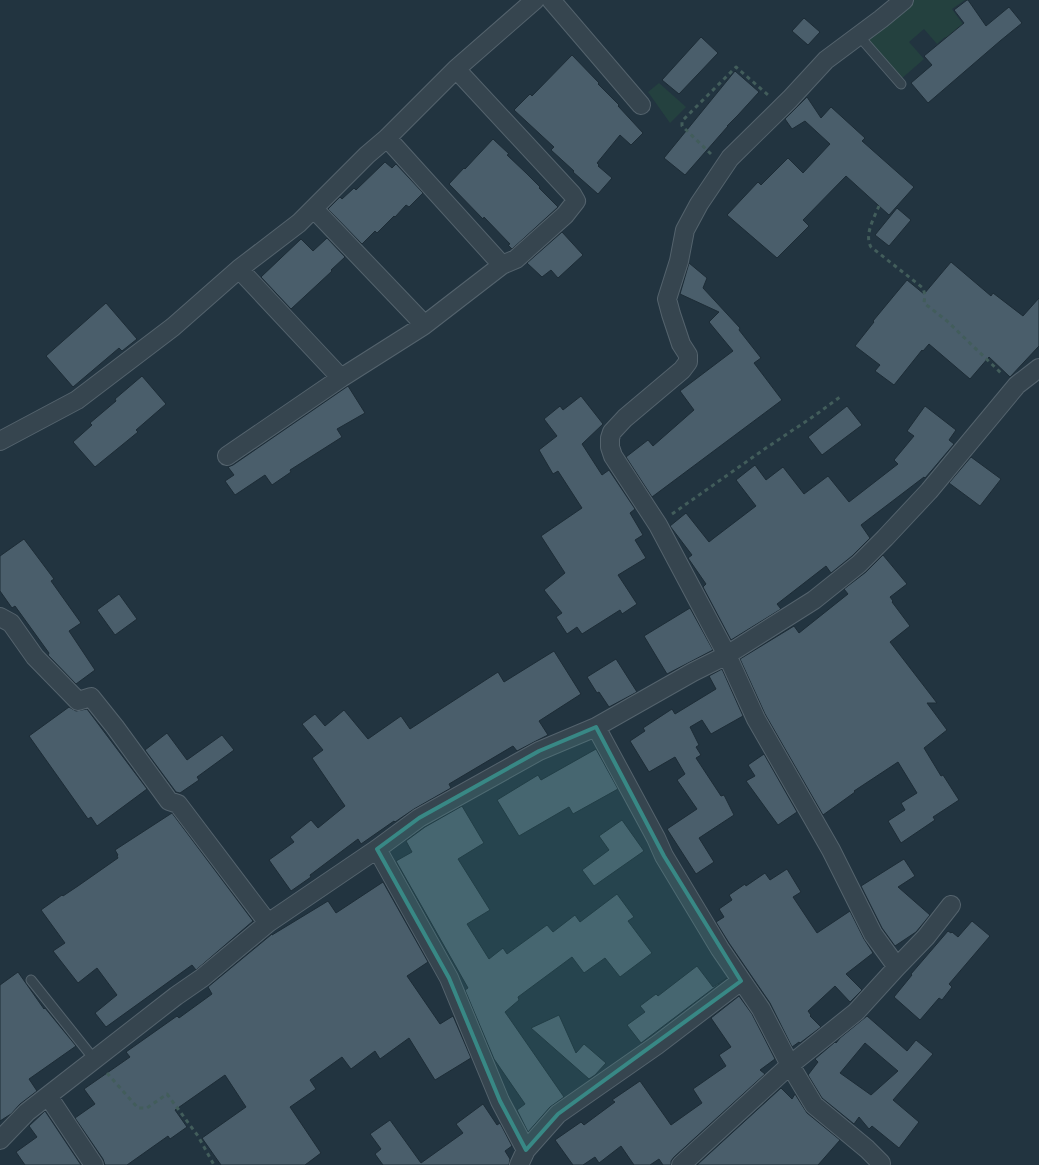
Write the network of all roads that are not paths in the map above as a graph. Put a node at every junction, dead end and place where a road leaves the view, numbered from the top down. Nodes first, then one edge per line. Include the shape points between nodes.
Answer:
1 (535, 0) edge
2 (552, 0) edge
3 (904, 0) edge
4 (860, 36) junction
5 (456, 69) junction
6 (901, 84) dead end
7 (641, 105) dead end
8 (387, 138) junction
9 (314, 209) junction
10 (502, 265) junction
11 (239, 269) junction
12 (423, 326) junction
13 (1039, 368) edge
14 (341, 378) junction
15 (0, 441) edge
16 (227, 456) dead end
17 (0, 618) edge
18 (726, 655) junction
19 (596, 727) junction
20 (377, 849) junction
21 (952, 905) dead end
22 (268, 923) junction
23 (897, 966) junction
24 (31, 980) dead end
25 (741, 981) junction
26 (94, 1059) junction
27 (790, 1065) junction
28 (48, 1096) junction
29 (0, 1140) edge
30 (523, 1157) edge
31 (686, 1163) edge
32 (881, 1163) dead end
33 (94, 1165) edge

1 - 5 street
2 - 7 street
3 - 4 street
4 - 6 lane
4 - 18 street via 826,60 730,158 698,204 686,230 667,298 688,362 625,418 610,438 613,456 658,524
5 - 8 street
5 - 10 street via 576,200 565,215 516,259
8 - 9 street
8 - 10 street
9 - 11 street
9 - 12 street
10 - 12 street
11 - 14 street
11 - 15 street via 173,327 77,400
12 - 14 street
13 - 18 street via 1018,385 929,491 859,564 814,600
14 - 16 street
17 - 22 street via 11,623 35,657 78,700 91,697 169,801 178,804
18 - 19 street
18 - 23 street via 756,719 831,850 873,934
19 - 20 street via 539,751 428,813
19 - 25 street via 664,856
20 - 22 street
20 - 30 street via 450,978
21 - 23 street
22 - 26 street via 202,978
23 - 27 street via 856,1012
24 - 26 lane
25 - 27 street via 761,1009
25 - 30 street via 558,1114
26 - 28 street
27 - 31 street
27 - 32 street via 814,1105
28 - 29 street
28 - 33 street

